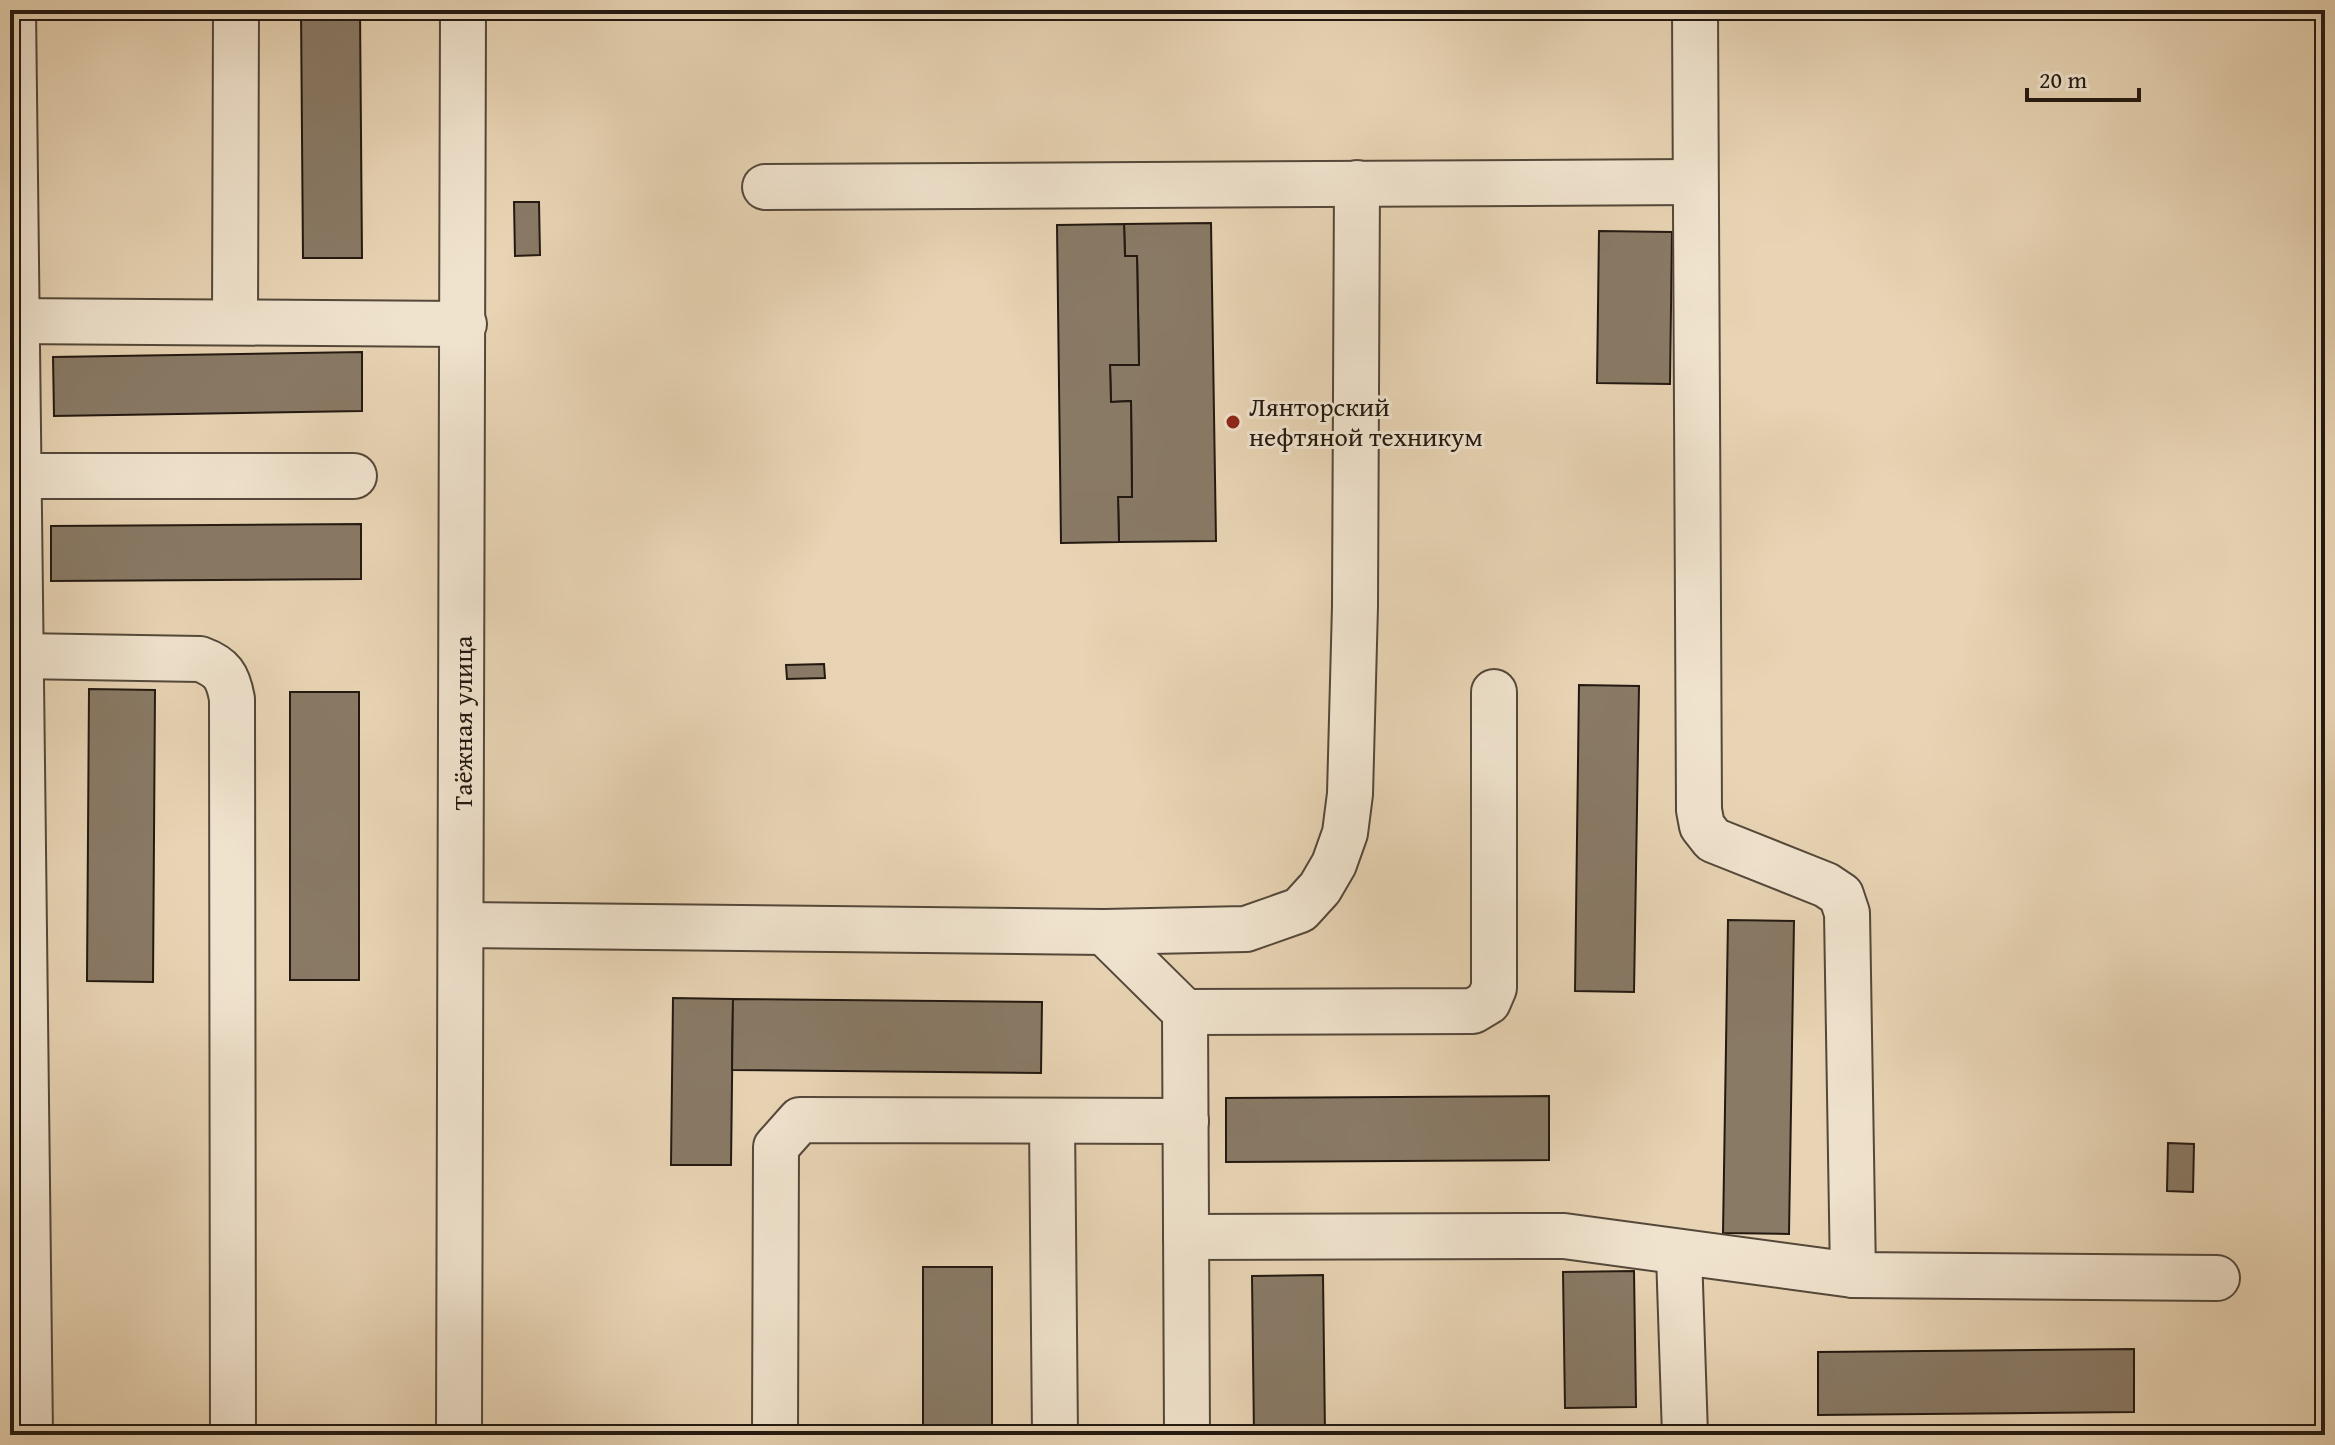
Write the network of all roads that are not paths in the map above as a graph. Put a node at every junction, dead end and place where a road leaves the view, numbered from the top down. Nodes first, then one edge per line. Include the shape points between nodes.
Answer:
1 (13, 10) edge
2 (236, 10) edge
3 (463, 10) edge
4 (1695, 10) edge
5 (1694, 182) junction
6 (1357, 183) junction
7 (765, 187) dead end
8 (13, 321) edge
9 (235, 321) junction
10 (464, 324) junction
11 (18, 476) junction
12 (354, 476) dead end
13 (20, 656) junction
14 (1494, 692) dead end
15 (462, 925) junction
16 (1104, 932) junction
17 (1185, 1012) junction
18 (17, 1067) edge
19 (1052, 1121) junction
20 (1186, 1121) junction
21 (1186, 1237) junction
22 (1679, 1254) junction
23 (1853, 1275) junction
24 (2217, 1278) dead end
25 (30, 1435) edge
26 (233, 1435) edge
27 (459, 1435) edge
28 (775, 1435) edge
29 (1055, 1435) edge
30 (1187, 1435) edge
31 (1685, 1435) edge

1 - 8 street
2 - 9 street
3 - 10 street, Таёжная улица
4 - 5 street
5 - 6 street
5 - 23 street via 1699,810 1702,826 1713,840 1826,885 1841,895 1847,913
6 - 7 street
6 - 16 street via 1350,794 1338,854 1320,888 1300,910 1280,918 1246,929
8 - 9 street
8 - 11 street
9 - 10 street
10 - 15 street, Таёжная улица
11 - 12 street
11 - 13 street
13 - 18 street
13 - 26 street via 200,659 217,665 229,679
14 - 17 street via 1494,988 1488,1002 1473,1011
15 - 16 street
15 - 27 street, Таёжная улица
16 - 17 street
17 - 20 street
18 - 25 street
19 - 20 street
19 - 28 street via 800,1120 776,1147
19 - 29 street
20 - 21 street
21 - 22 street via 1564,1236
21 - 30 street
22 - 23 street
22 - 31 street
23 - 24 street

